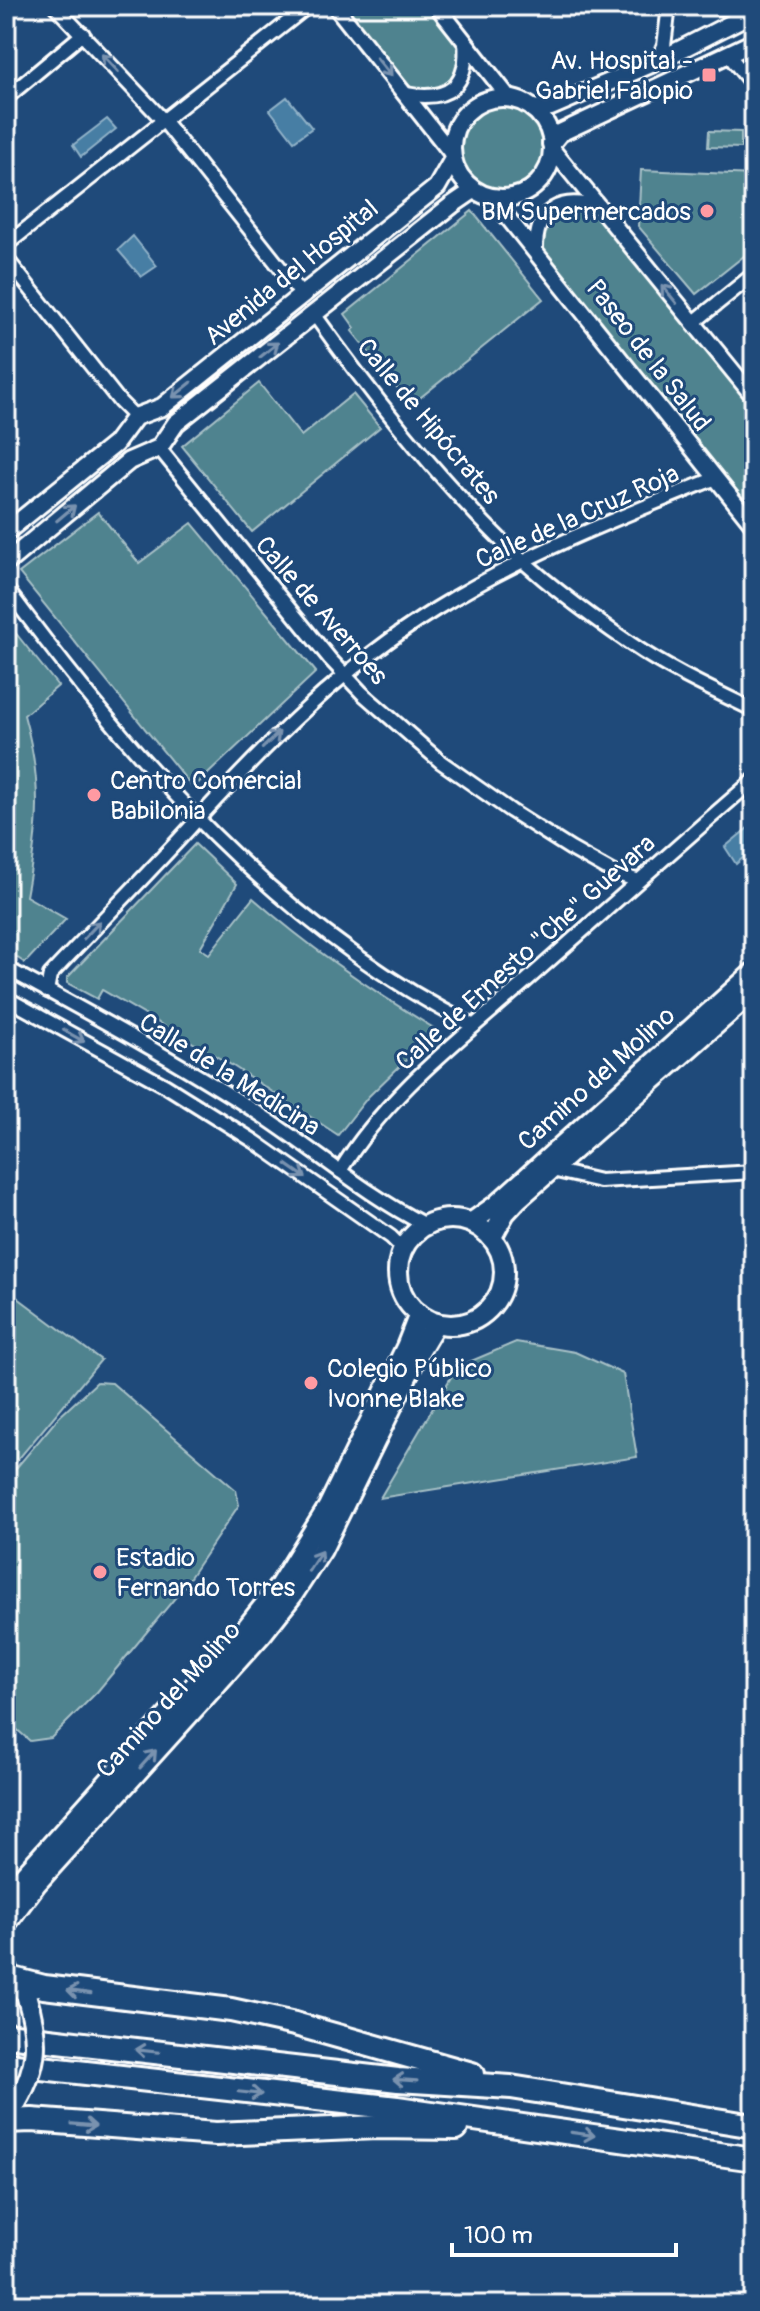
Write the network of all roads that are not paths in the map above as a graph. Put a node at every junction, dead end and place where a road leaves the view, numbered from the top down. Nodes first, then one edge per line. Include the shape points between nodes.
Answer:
1 (55, 6) edge
2 (308, 6) edge
3 (335, 6) edge
4 (437, 6) edge
5 (669, 6) edge
6 (715, 6) edge
7 (754, 10) edge
8 (83, 34) junction
9 (465, 41) junction
10 (754, 42) edge
11 (728, 54) junction
12 (656, 62) junction
13 (754, 87) edge
14 (406, 94) junction
15 (6, 98) edge
16 (510, 99) junction
17 (533, 109) junction
18 (163, 120) junction
19 (552, 146) junction
20 (452, 156) junction
21 (474, 190) junction
22 (492, 198) junction
23 (599, 208) junction
24 (6, 245) edge
25 (536, 251) junction
26 (6, 258) edge
27 (754, 274) edge
28 (301, 294) junction
29 (314, 314) junction
30 (693, 323) junction
31 (754, 397) edge
32 (137, 420) junction
33 (156, 445) junction
34 (716, 478) junction
35 (754, 526) edge
36 (6, 532) edge
37 (523, 559) junction
38 (6, 563) edge
39 (6, 588) edge
40 (345, 675) junction
41 (754, 710) edge
42 (754, 780) edge
43 (197, 820) junction
44 (636, 880) junction
45 (6, 968) edge
46 (754, 972) edge
47 (47, 991) junction
48 (754, 991) edge
49 (11, 1001) edge
50 (6, 1015) edge
51 (474, 1026) junction
52 (552, 1170) junction
53 (340, 1171) junction
54 (754, 1172) edge
55 (472, 1222) junction
56 (425, 1225) junction
57 (492, 1237) junction
58 (403, 1249) junction
59 (419, 1314) junction
60 (436, 1323) junction
61 (6, 1895) edge
62 (6, 1924) edge
63 (17, 1982) edge
64 (6, 2035) edge
65 (6, 2064) edge
66 (511, 2087) junction
67 (10, 2112) edge
68 (506, 2123) junction
69 (754, 2126) edge
70 (754, 2159) edge

1 - 8 street
2 - 18 street
3 -> 14 street
4 - 9 street
5 - 12 street via 664,46
6 - 7 street
7 - 12 main road
8 - 15 street
18 -> 8 street
9 - 14 street via 467,59 457,82 439,96
9 - 16 street
10 - 11 main road
11 - 13 street
11 - 19 main road via 560,133
12 - 17 main road via 551,107
14 - 20 street
16 - 17 main road
16 - 20 main road via 490,99 473,107 459,121
17 - 19 main road via 543,119
18 - 24 street
18 - 28 street
19 - 22 main road via 544,176 530,190 512,198
19 - 23 street, Paseo de la Salud
20 - 21 main road via 460,177
20 - 28 main road, Avenida del Hospital via 437,187
21 - 22 main road
21 - 29 main road, Avenida del Hospital
22 - 25 street, Paseo de la Salud
23 - 25 street via 580,202 556,207 537,227
30 -> 23 street, Paseo de la Salud
25 - 34 street, Paseo de la Salud
26 - 32 street
27 - 30 street
28 -> 32 main road, Avenida del Hospital via 162,407
33 -> 29 main road, Avenida del Hospital via 176,423
29 - 37 street, Calle de Hipócrates via 435,471
30 - 31 street, Paseo de la Salud
32 - 33 main road via 162,421
32 - 33 main road via 130,445
32 - 36 main road, Avenida del Hospital
38 -> 33 main road, Avenida del Hospital via 129,461
33 - 40 street, Calle de Averroes
34 - 35 street, Paseo de la Salud
34 - 37 street, Calle de la Cruz Roja
37 - 40 street, Calle de la Cruz Roja via 434,610
37 - 41 street, Calle de Hipócrates via 632,645
39 - 43 street via 49,647
43 -> 40 street, Calle de la Cruz Roja via 270,741
40 - 44 street, Calle de Averroes via 452,770 571,849
42 - 44 street, Calle de Ernesto "Che" Guevara
47 -> 43 street, Calle de la Cruz Roja via 50,975
43 - 51 street via 281,898 340,943 408,990
44 - 51 street, Calle de Ernesto "Che" Guevara
45 - 47 street, Calle de la Medicina
46 - 55 main road, Camino del Molino
47 - 53 street, Calle de la Medicina via 142,1043
48 - 52 main road, Camino del Molino
49 - 50 street
49 -> 58 street via 254,1141
51 - 53 street, Calle de Ernesto "Che" Guevara via 407,1086
52 - 54 street, Camino del Molino via 600,1181
52 - 57 main road, Camino del Molino via 505,1213
53 - 56 street, Calle de la Medicina
55 - 56 main road via 451,1218
55 - 57 main road
56 - 58 main road
57 - 60 main road via 502,1257 504,1280 496,1301 480,1317 459,1325
58 - 59 main road via 399,1284
59 - 60 main road
59 - 61 main road, Camino del Molino via 328,1507 279,1586
62 -> 60 main road, Camino del Molino via 292,1596 327,1541
66 -> 63 highway via 283,2021
63 - 67 main road, bridge via 36,2027 36,2055 28,2083
66 -> 64 highway via 398,2080
65 -> 68 highway
66 - 69 highway
67 -> 68 highway via 32,2120 216,2134 377,2127 486,2129
68 -> 70 highway

